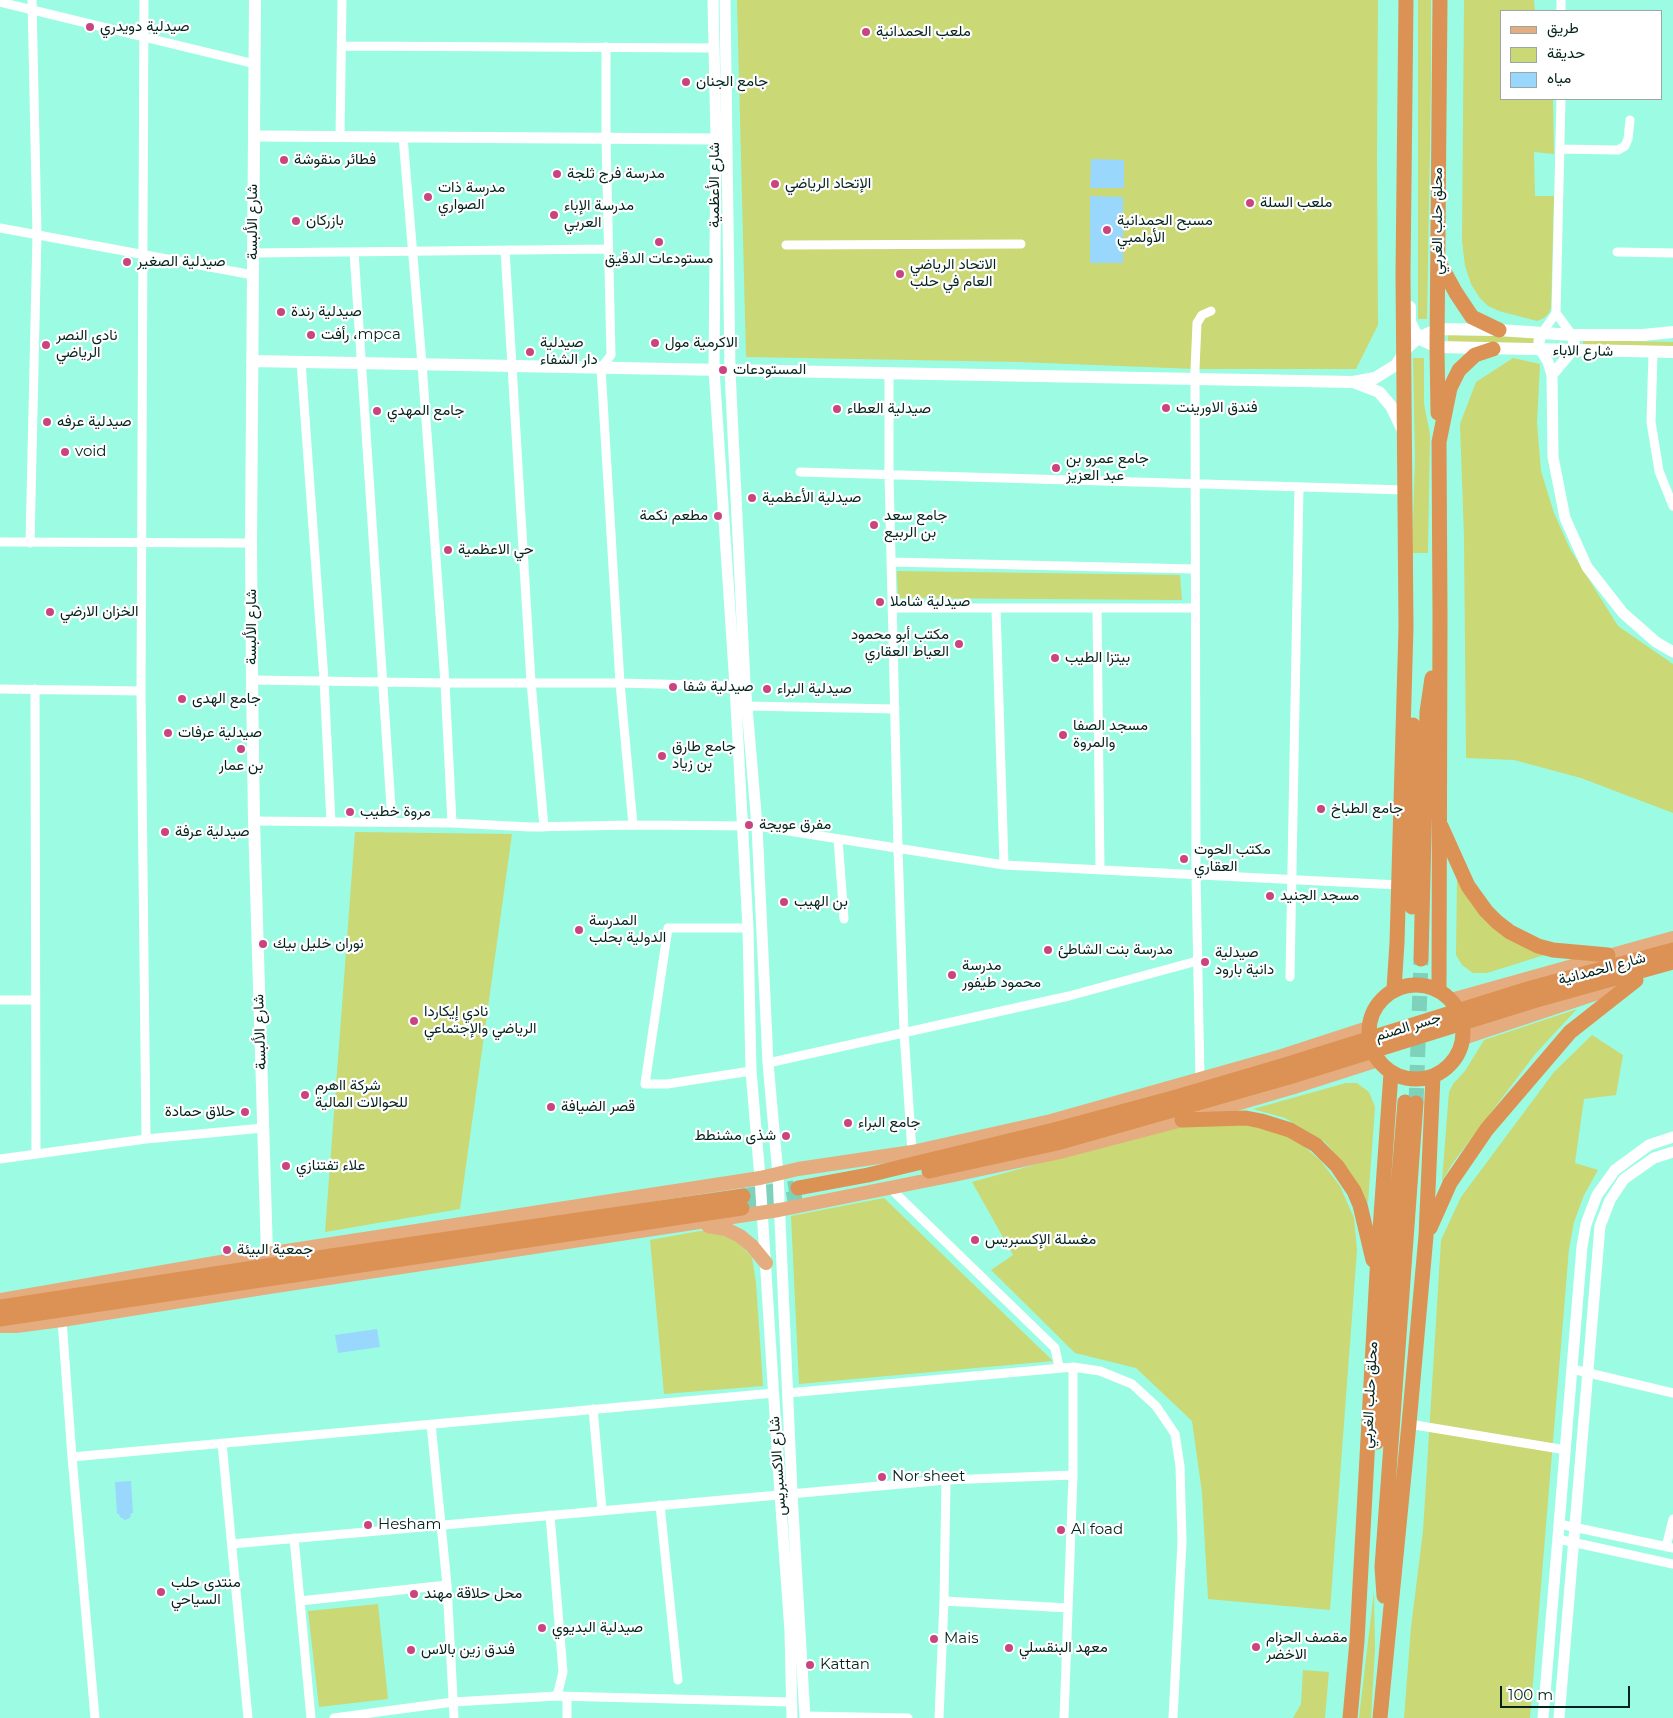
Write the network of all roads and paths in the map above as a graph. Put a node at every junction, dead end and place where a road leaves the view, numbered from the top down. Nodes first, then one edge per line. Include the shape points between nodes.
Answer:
1 (144, 0) edge
2 (255, 0) edge
3 (342, 0) edge
4 (713, 0) edge
5 (725, 0) edge
6 (1406, 0) edge
7 (1440, 0) edge
8 (0, 2) edge
9 (32, 5) edge
10 (143, 37) junction
11 (342, 46) junction
12 (606, 47) junction
13 (714, 48) junction
14 (255, 64) junction
15 (1560, 100) edge
16 (1630, 120) dead end
17 (254, 136) junction
18 (340, 136) junction
19 (403, 137) junction
20 (606, 138) junction
21 (716, 139) junction
22 (1560, 149) junction
23 (0, 228) edge
24 (37, 235) junction
25 (1021, 244) dead end
26 (786, 245) dead end
27 (608, 249) junction
28 (505, 250) junction
29 (413, 251) junction
30 (354, 252) junction
31 (1617, 252) dead end
32 (253, 253) junction
33 (1673, 253) edge
34 (144, 255) junction
35 (1438, 259) junction
36 (253, 275) junction
37 (1403, 292) junction
38 (1211, 311) dead end
39 (1556, 313) junction
40 (1438, 329) junction
41 (1499, 330) junction
42 (1673, 332) edge
43 (1542, 334) junction
44 (1572, 335) junction
45 (1418, 338) junction
46 (1437, 347) junction
47 (1493, 349) junction
48 (1540, 350) junction
49 (1572, 351) junction
50 (1653, 352) junction
51 (1673, 352) edge
52 (1403, 354) junction
53 (252, 361) junction
54 (301, 362) junction
55 (362, 363) junction
56 (422, 364) junction
57 (512, 366) junction
58 (601, 368) junction
59 (714, 370) junction
60 (730, 371) junction
61 (889, 374) junction
62 (1552, 375) junction
63 (1195, 379) junction
64 (1353, 382) junction
65 (1404, 433) junction
66 (1439, 442) junction
67 (800, 472) dead end
68 (889, 475) junction
69 (1195, 484) junction
70 (1299, 487) junction
71 (1405, 490) junction
72 (1673, 506) edge
73 (0, 542) edge
74 (30, 543) junction
75 (141, 543) junction
76 (251, 543) junction
77 (891, 562) junction
78 (1195, 569) junction
79 (892, 608) junction
80 (996, 608) junction
81 (1096, 608) junction
82 (1195, 608) junction
83 (1440, 614) junction
84 (1406, 627) junction
85 (1673, 652) edge
86 (252, 680) junction
87 (324, 680) junction
88 (383, 681) junction
89 (530, 682) junction
90 (445, 683) junction
91 (620, 683) junction
92 (735, 686) junction
93 (0, 689) edge
94 (35, 689) junction
95 (141, 691) junction
96 (747, 706) junction
97 (895, 709) junction
98 (254, 821) junction
99 (1439, 821) junction
100 (331, 822) junction
101 (392, 822) junction
102 (452, 823) junction
103 (633, 825) junction
104 (742, 826) junction
105 (756, 826) junction
106 (544, 827) junction
107 (838, 839) junction
108 (898, 848) junction
109 (1004, 865) junction
110 (1100, 870) junction
111 (1196, 874) junction
112 (1292, 880) junction
113 (1399, 885) junction
114 (844, 919) dead end
115 (748, 928) junction
116 (1673, 938) edge
117 (1673, 950) edge
118 (1608, 955) junction
119 (1197, 961) junction
120 (1673, 962) edge
121 (1673, 969) edge
122 (1290, 977) dead end
123 (1636, 980) junction
124 (1394, 989) junction
125 (1445, 995) junction
126 (1532, 995) junction
127 (0, 1000) edge
128 (36, 1000) junction
129 (1368, 1028) junction
130 (904, 1032) junction
131 (1463, 1038) junction
132 (1378, 1060) junction
133 (768, 1063) junction
134 (751, 1071) junction
135 (1392, 1073) junction
136 (1433, 1076) junction
137 (1200, 1079) junction
138 (1182, 1120) junction
139 (263, 1128) junction
140 (1055, 1137) junction
141 (1673, 1137) edge
142 (146, 1139) junction
143 (912, 1152) junction
144 (1673, 1152) edge
145 (36, 1154) junction
146 (0, 1159) edge
147 (778, 1175) junction
148 (760, 1178) junction
149 (890, 1188) junction
150 (800, 1193) tunnel mouth
151 (779, 1210) junction
152 (762, 1213) junction
153 (688, 1224) junction
154 (1426, 1236) junction
155 (266, 1254) junction
156 (766, 1263) junction
157 (1377, 1273) junction
158 (0, 1300) edge
159 (0, 1307) edge
160 (0, 1319) edge
161 (62, 1320) junction
162 (0, 1326) edge
163 (1059, 1367) junction
164 (1073, 1367) junction
165 (1572, 1370) junction
166 (1587, 1373) junction
167 (774, 1393) junction
168 (788, 1393) junction
169 (1673, 1393) edge
170 (593, 1409) junction
171 (431, 1424) junction
172 (1409, 1424) junction
173 (222, 1443) junction
174 (1566, 1450) junction
175 (72, 1457) junction
176 (1073, 1475) junction
177 (946, 1480) junction
178 (792, 1493) junction
179 (780, 1494) junction
180 (660, 1505) junction
181 (602, 1510) junction
182 (550, 1515) junction
183 (1673, 1519) edge
184 (1559, 1524) junction
185 (441, 1525) junction
186 (1574, 1526) junction
187 (294, 1538) junction
188 (1558, 1538) junction
189 (1573, 1541) junction
190 (232, 1544) junction
191 (1669, 1548) edge
192 (1673, 1564) edge
193 (447, 1585) junction
194 (300, 1601) junction
195 (944, 1601) junction
196 (1068, 1608) junction
197 (1357, 1641) junction
198 (1386, 1645) junction
199 (678, 1680) dead end
200 (562, 1697) junction
201 (453, 1702) junction
202 (792, 1702) junction
203 (805, 1717) edge
204 (95, 1718) edge
205 (248, 1718) edge
206 (311, 1718) edge
207 (334, 1718) edge
208 (454, 1718) edge
209 (568, 1718) edge
210 (792, 1718) edge
211 (908, 1718) edge
212 (939, 1718) edge
213 (1064, 1718) edge
214 (1173, 1718) edge
215 (1350, 1718) edge
216 (1380, 1718) edge
217 (1544, 1718) edge
218 (1558, 1718) edge

1 - 10 street
2 - 14 main road, شارع الألبسة
3 - 11 street
4 - 13 street, شارع الأعظمية
5 - 60 street
6 - 37 highway
7 - 35 highway, محلق حلب الغربي
8 - 9 street
9 - 10 street
9 - 24 street
10 - 14 street
10 - 34 street
11 - 12 street
11 - 18 street
12 - 13 street
12 - 20 street
13 - 21 street, شارع الأعظمية
14 - 17 main road, شارع الألبسة
15 - 22 street
16 - 22 street via 1628,139 1618,150
17 - 18 street
17 - 32 main road, شارع الألبسة
18 - 19 street
19 - 20 street
19 - 29 street
20 - 21 street
20 - 27 street
21 - 59 street, شارع الأعظمية
22 - 39 street
23 - 24 street
24 - 34 street
24 - 74 street
25 - 26 street
27 - 28 street
27 - 58 street via 611,355
28 - 29 street
28 - 57 street
29 - 30 street
29 - 56 street
30 - 32 street
30 - 55 street
31 - 33 street
32 - 36 main road, شارع الألبسة
34 - 36 street
34 - 75 street
35 - 40 highway, محلق حلب الغربي
35 - 41 highway via 1472,317
36 - 53 main road, شارع الألبسة
37 - 45 main road via 1409,297 1410,322
37 - 52 highway
38 - 63 street via 1202,315 1197,323
39 - 43 street
39 - 44 street
40 - 41 main road, شارع الاباء
40 - 45 main road
40 - 46 highway, محلق حلب الغربي
41 - 43 main road, شارع الاباء
42 - 44 main road, شارع الاباء
43 - 44 main road, شارع الاباء
43 - 48 street
44 - 49 street
45 - 46 main road
45 - 52 main road
46 - 47 main road, شارع الاباء
46 - 66 highway, محلق حلب الغربي
47 - 48 main road, شارع الاباء
47 - 66 highway via 1475,355 1459,370 1450,388
48 - 49 main road, شارع الاباء
48 - 62 street
49 - 50 main road, شارع الاباء
49 - 62 street
50 - 51 main road, شارع الاباء
50 - 72 street via 1652,422 1659,471
52 - 64 main road via 1396,365 1375,378
52 - 65 highway
53 - 54 main road
53 - 76 main road, شارع الألبسة
54 - 55 main road
54 - 87 street
55 - 56 main road
55 - 88 street
56 - 57 main road
56 - 90 street
57 - 58 main road
57 - 89 street
58 - 59 main road
58 - 91 street
59 - 60 main road
59 - 92 street, شارع الأعظمية
60 - 61 main road
60 - 96 street
61 - 63 main road
61 - 68 street
62 - 85 street via 1553,457 1564,518 1587,567 1623,613 1656,642
63 - 64 main road
63 - 69 street
64 - 65 main road via 1379,392 1392,406
65 - 71 highway
66 - 83 highway
67 - 68 street
68 - 69 street
68 - 77 street
69 - 70 street
69 - 78 street
70 - 71 street
70 - 112 street
71 - 84 highway
73 - 74 street
74 - 75 street
75 - 76 street
75 - 95 street
76 - 86 main road, شارع الألبسة
77 - 78 street
77 - 79 street
78 - 82 street
79 - 80 street
79 - 97 street
80 - 81 street
80 - 109 street
81 - 82 street
81 - 110 street
82 - 111 street
83 - 84 highway via 1427,712 1416,958 1414,710
83 - 99 highway
84 - 113 highway
86 - 87 street
86 - 98 main road, شارع الألبسة
87 - 88 street
87 - 100 street
88 - 90 street
88 - 101 street
89 - 90 street
89 - 91 street
89 - 106 street
90 - 102 street
91 - 92 street
91 - 103 street
92 - 104 street, شارع الأعظمية
93 - 94 street
94 - 95 street
94 - 128 street
95 - 142 street
96 - 97 street
96 - 105 street
97 - 108 street
98 - 100 street
98 - 139 main road, شارع الألبسة
99 - 118 highway via 1468,886 1497,922 1538,946
99 - 125 highway
100 - 101 street
101 - 102 street
102 - 106 street
103 - 104 street
103 - 106 street
104 - 105 street
104 - 115 street, شارع الاكسبريس
105 - 107 street
105 - 133 street
107 - 108 street
107 - 114 street
108 - 109 street
108 - 130 street
109 - 110 street
110 - 111 street
111 - 112 street
111 - 119 street
112 - 113 street
112 - 122 street
113 - 124 highway
115 - 134 street, شارع الاكسبريس
115 - 134 street via 668,928 645,1084 667,1084
116 - 118 main road
117 - 126 highway, شارع الحمدانية
118 - 125 main road
119 - 130 street via 1069,996
119 - 137 street
120 - 126 highway, شارع الحمدانية
121 - 123 main road
123 - 131 main road
123 - 154 highway via 1570,1032 1487,1129 1450,1183
124 - 125 highway via 1412,984 1430,987
124 - 129 highway via 1374,1008
125 - 131 highway via 1458,1011 1463,1024
126 - 140 highway, جسر الصنم via 1287,1071
127 - 128 street
128 - 145 street
129 - 132 highway via 1371,1048
129 - 137 main road
130 - 133 street
130 - 143 street
131 - 136 highway via 1453,1061
132 - 135 highway
132 - 138 main road
133 - 147 street
134 - 148 street, شارع الاكسبريس
135 - 136 highway via 1412,1079
135 - 157 highway, محلق حلب الغربي
136 - 154 highway
137 - 140 main road
138 - 140 main road
138 - 157 highway via 1261,1120 1290,1130 1316,1145 1337,1166 1354,1191
139 - 142 street
139 - 155 main road, شارع الألبسة
140 - 143 main road
140 - 149 main road via 954,1175
140 - 150 highway, جسر الصنم via 868,1175
141 - 165 street via 1649,1145 1615,1170 1597,1195 1586,1224 1582,1247
142 - 145 street
143 - 147 main road
144 - 166 street via 1654,1158 1624,1179 1610,1200 1600,1226
145 - 146 street
147 - 148 main road
147 - 151 street
148 - 152 street, شارع الاكسبريس
148 - 155 main road
149 - 151 main road
149 - 163 street via 1055,1348
151 - 152 main road
151 - 168 street
152 - 153 main road
152 - 156 street, شارع الاكسبريس
153 - 156 main road via 734,1232
153 - 161 main road
154 - 172 highway
155 - 158 main road
156 - 167 street, شارع الاكسبريس
157 - 197 highway, محلق حلب الغربي
159 - 160 highway via 331,1256 743,1202
161 - 162 main road
161 - 175 street
163 - 164 street
163 - 168 street
164 - 176 street
164 - 214 street via 1100,1370 1132,1384 1156,1406 1175,1434 1180,1466 1182,1542
165 - 166 street
165 - 174 street
166 - 169 street
166 - 186 street
167 - 170 street
167 - 179 street, شارع الاكسبريس
168 - 178 street
170 - 171 street
170 - 181 street
171 - 173 street
171 - 185 street
172 - 174 street
172 - 198 highway
173 - 175 street
173 - 190 street
174 - 184 street
175 - 204 street
176 - 177 street
176 - 196 street
177 - 178 street
177 - 195 street
178 - 179 street
178 - 203 street
179 - 180 street
179 - 202 street, شارع الاكسبريس
180 - 181 street
180 - 199 street
181 - 182 street
182 - 185 street
182 - 200 street via 563,1672
183 - 191 street
184 - 186 street
184 - 188 street
185 - 187 street
185 - 193 street
186 - 189 street
186 - 191 street
187 - 190 street
187 - 194 street
188 - 189 street
188 - 217 street
189 - 192 street
189 - 218 street
190 - 205 street
193 - 194 street
193 - 201 street
194 - 206 street
195 - 196 street
195 - 212 street
196 - 213 street
197 - 198 highway via 1368,1563 1411,1102 1382,1566
197 - 215 highway, محلق حلب الغربي
198 - 216 highway
200 - 201 street
200 - 202 street
200 - 209 street
201 - 207 street
201 - 208 street
202 - 210 street, شارع الاكسبريس
203 - 211 street

